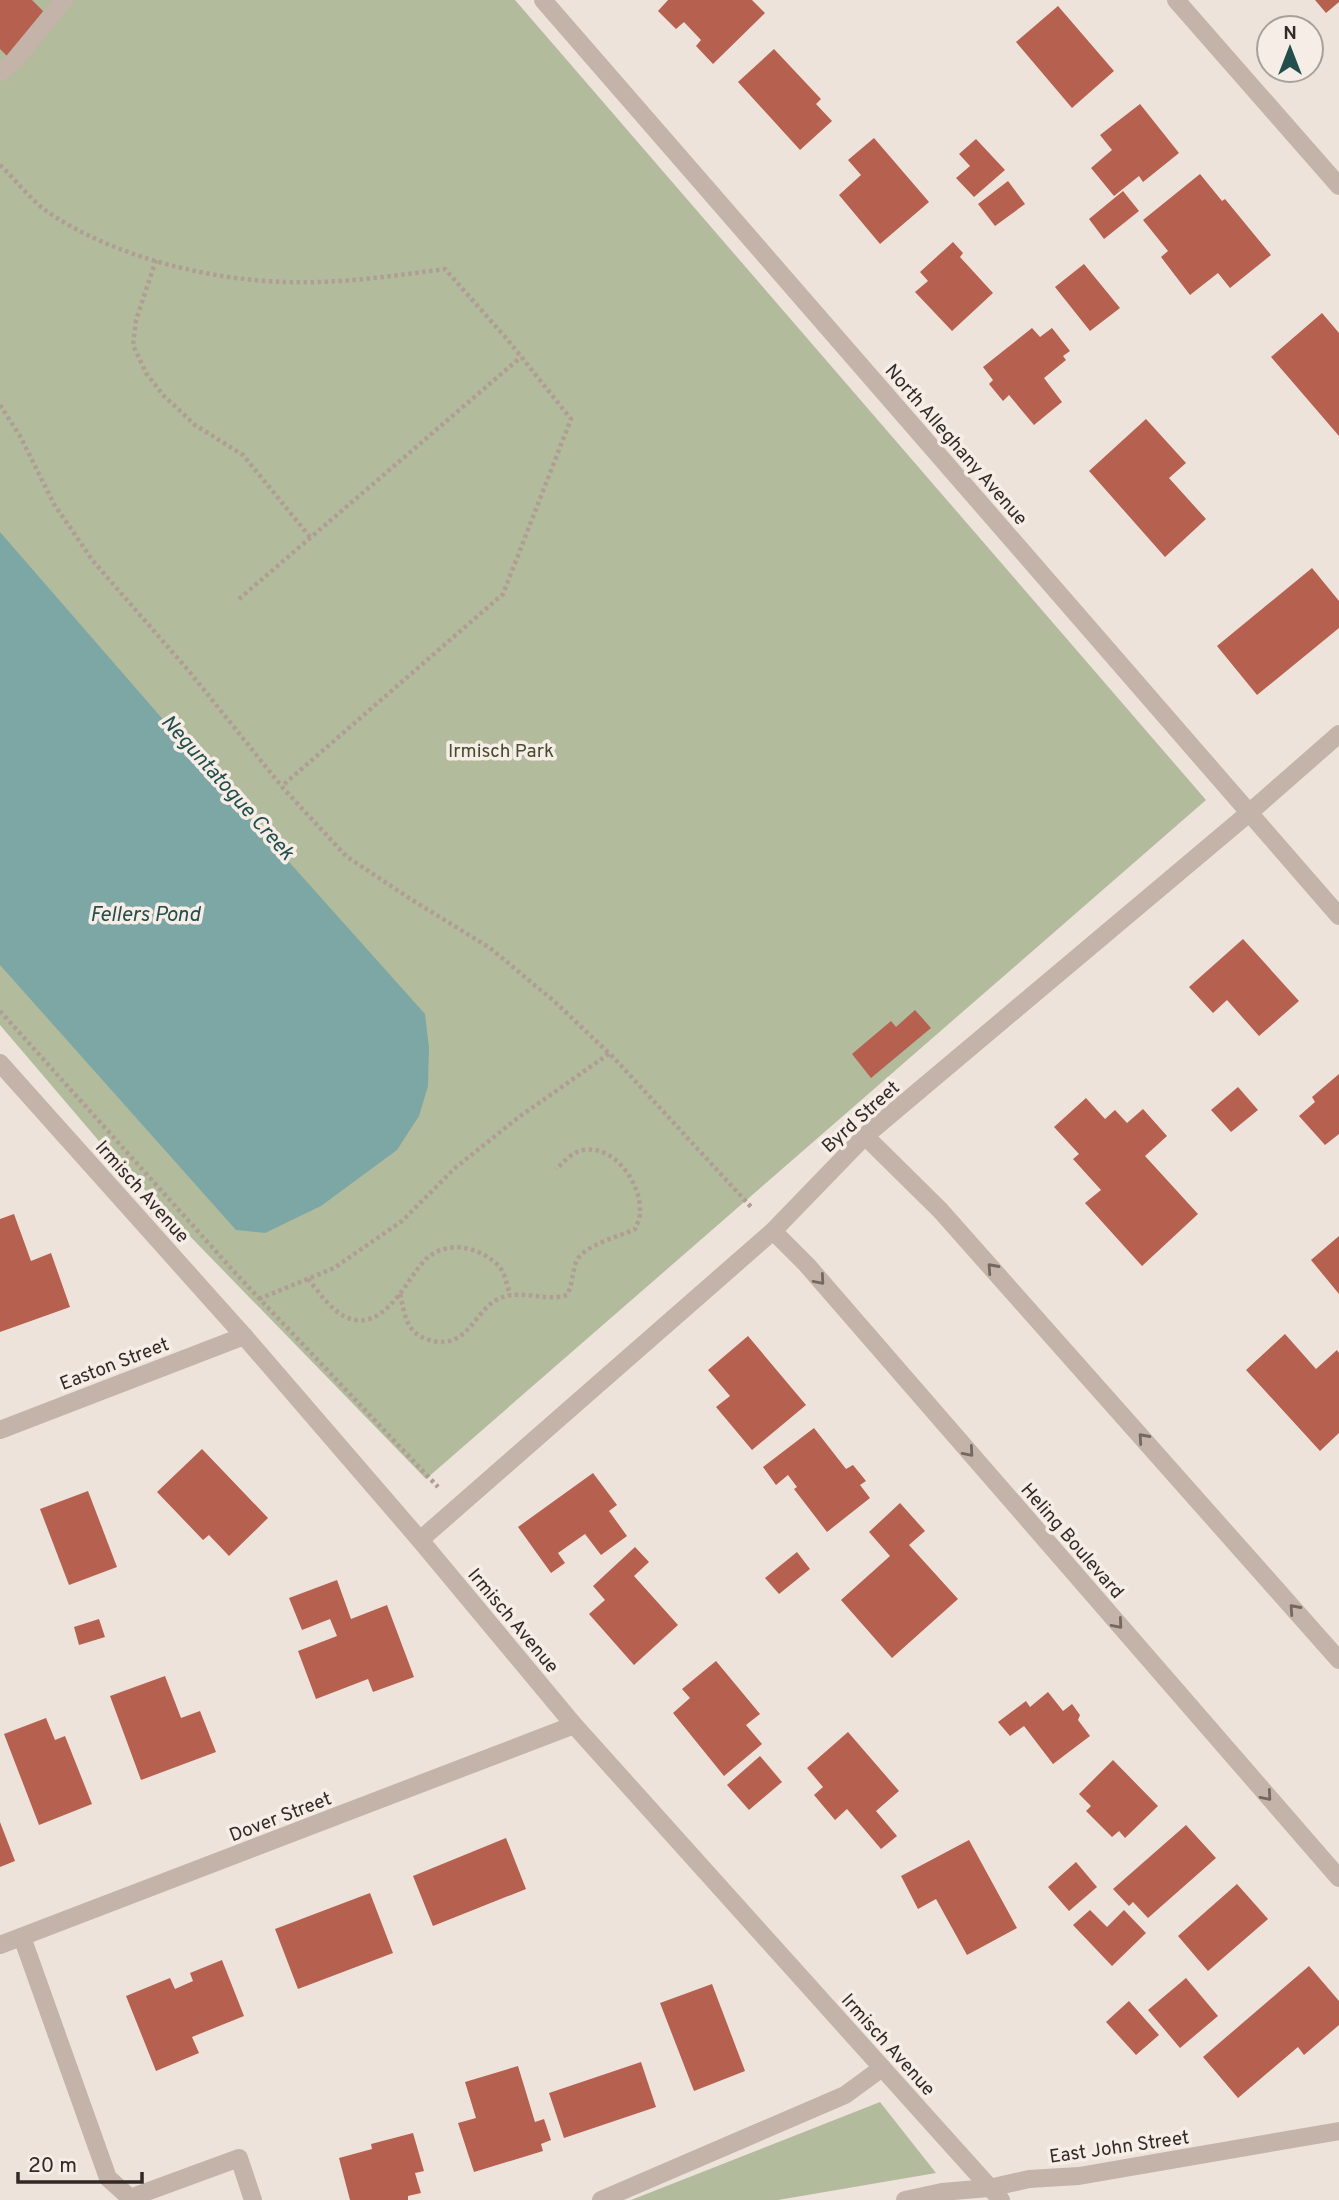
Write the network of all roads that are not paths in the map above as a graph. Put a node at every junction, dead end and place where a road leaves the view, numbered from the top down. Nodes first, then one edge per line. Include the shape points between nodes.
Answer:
1 (64, 0) edge
2 (543, 0) edge
3 (1176, 0) edge
4 (0, 72) edge
5 (1339, 186) edge
6 (1339, 734) edge
7 (1249, 813) junction
8 (1339, 916) edge
9 (0, 1063) edge
10 (865, 1136) junction
11 (773, 1231) junction
12 (244, 1336) junction
13 (0, 1430) edge
14 (420, 1540) junction
15 (1339, 1660) edge
16 (574, 1725) junction
17 (1339, 1878) edge
18 (22, 1937) junction
19 (0, 1945) edge
20 (882, 2068) junction
21 (1339, 2132) edge
22 (995, 2194) edge
23 (131, 2199) edge
24 (253, 2200) edge
25 (601, 2200) edge
26 (905, 2200) edge

1 - 4 street
2 - 7 street, North Alleghany Avenue
3 - 5 street
6 - 7 street, Byrd Street
7 - 8 street, North Alleghany Avenue
7 - 10 street, Byrd Street
9 - 12 street, Irmisch Avenue
10 - 11 street, Byrd Street
15 -> 10 street via 940,1210
11 - 14 street, Byrd Street
11 -> 17 street, Heling Boulevard
12 - 13 street, Easton Street
12 - 14 street, Irmisch Avenue
14 - 16 street, Irmisch Avenue
16 - 18 street, Dover Street
16 - 20 street, Irmisch Avenue
18 - 19 street, Dover Street
18 - 23 street via 108,2178
20 - 22 street, Irmisch Avenue
20 - 25 street via 845,2095
21 - 22 street, East John Street via 1079,2176 1029,2179
22 - 26 street, East John Street via 942,2192
23 - 24 street via 239,2158

